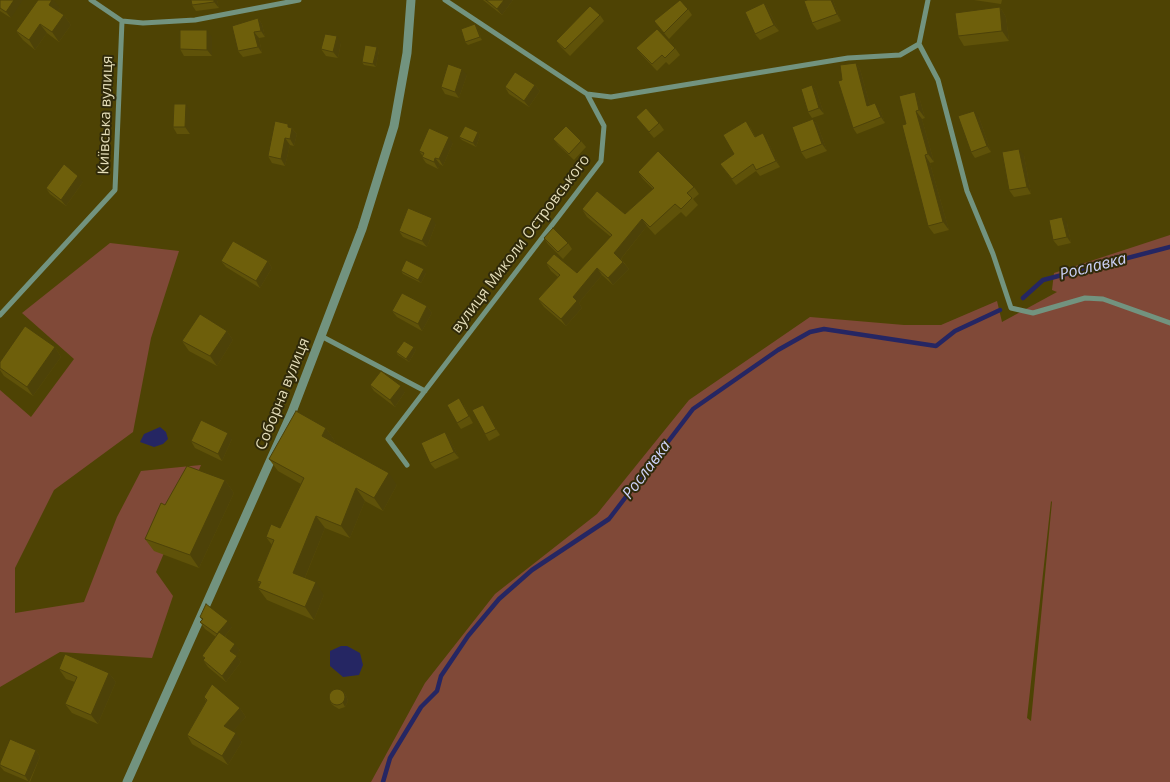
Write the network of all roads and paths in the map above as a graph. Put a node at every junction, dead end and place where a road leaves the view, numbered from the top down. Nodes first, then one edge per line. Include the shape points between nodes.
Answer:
1 (91, 0) edge
2 (299, 0) edge
3 (411, 0) edge
4 (446, 0) edge
5 (928, 0) edge
6 (122, 21) junction
7 (919, 44) junction
8 (587, 94) junction
9 (0, 315) edge
10 (1170, 323) edge
11 (321, 336) junction
12 (426, 391) junction
13 (407, 466) dead end
14 (126, 782) edge

1 - 6 street
2 - 6 street via 195,20
3 - 11 street, Соборна вулиця via 407,53 394,126 362,229
4 - 8 street
5 - 7 street
6 - 9 street, Київська вулиця via 115,190
7 - 8 street via 900,55 848,58 611,96
7 - 10 street via 938,80 967,192 1011,308 1033,313 1085,298 1103,299
8 - 12 street, вулиця Миколи Островського via 604,126 601,161
11 - 12 street
11 - 14 street, Соборна вулиця via 292,412
12 - 13 street, вулиця Миколи Островського via 388,439

